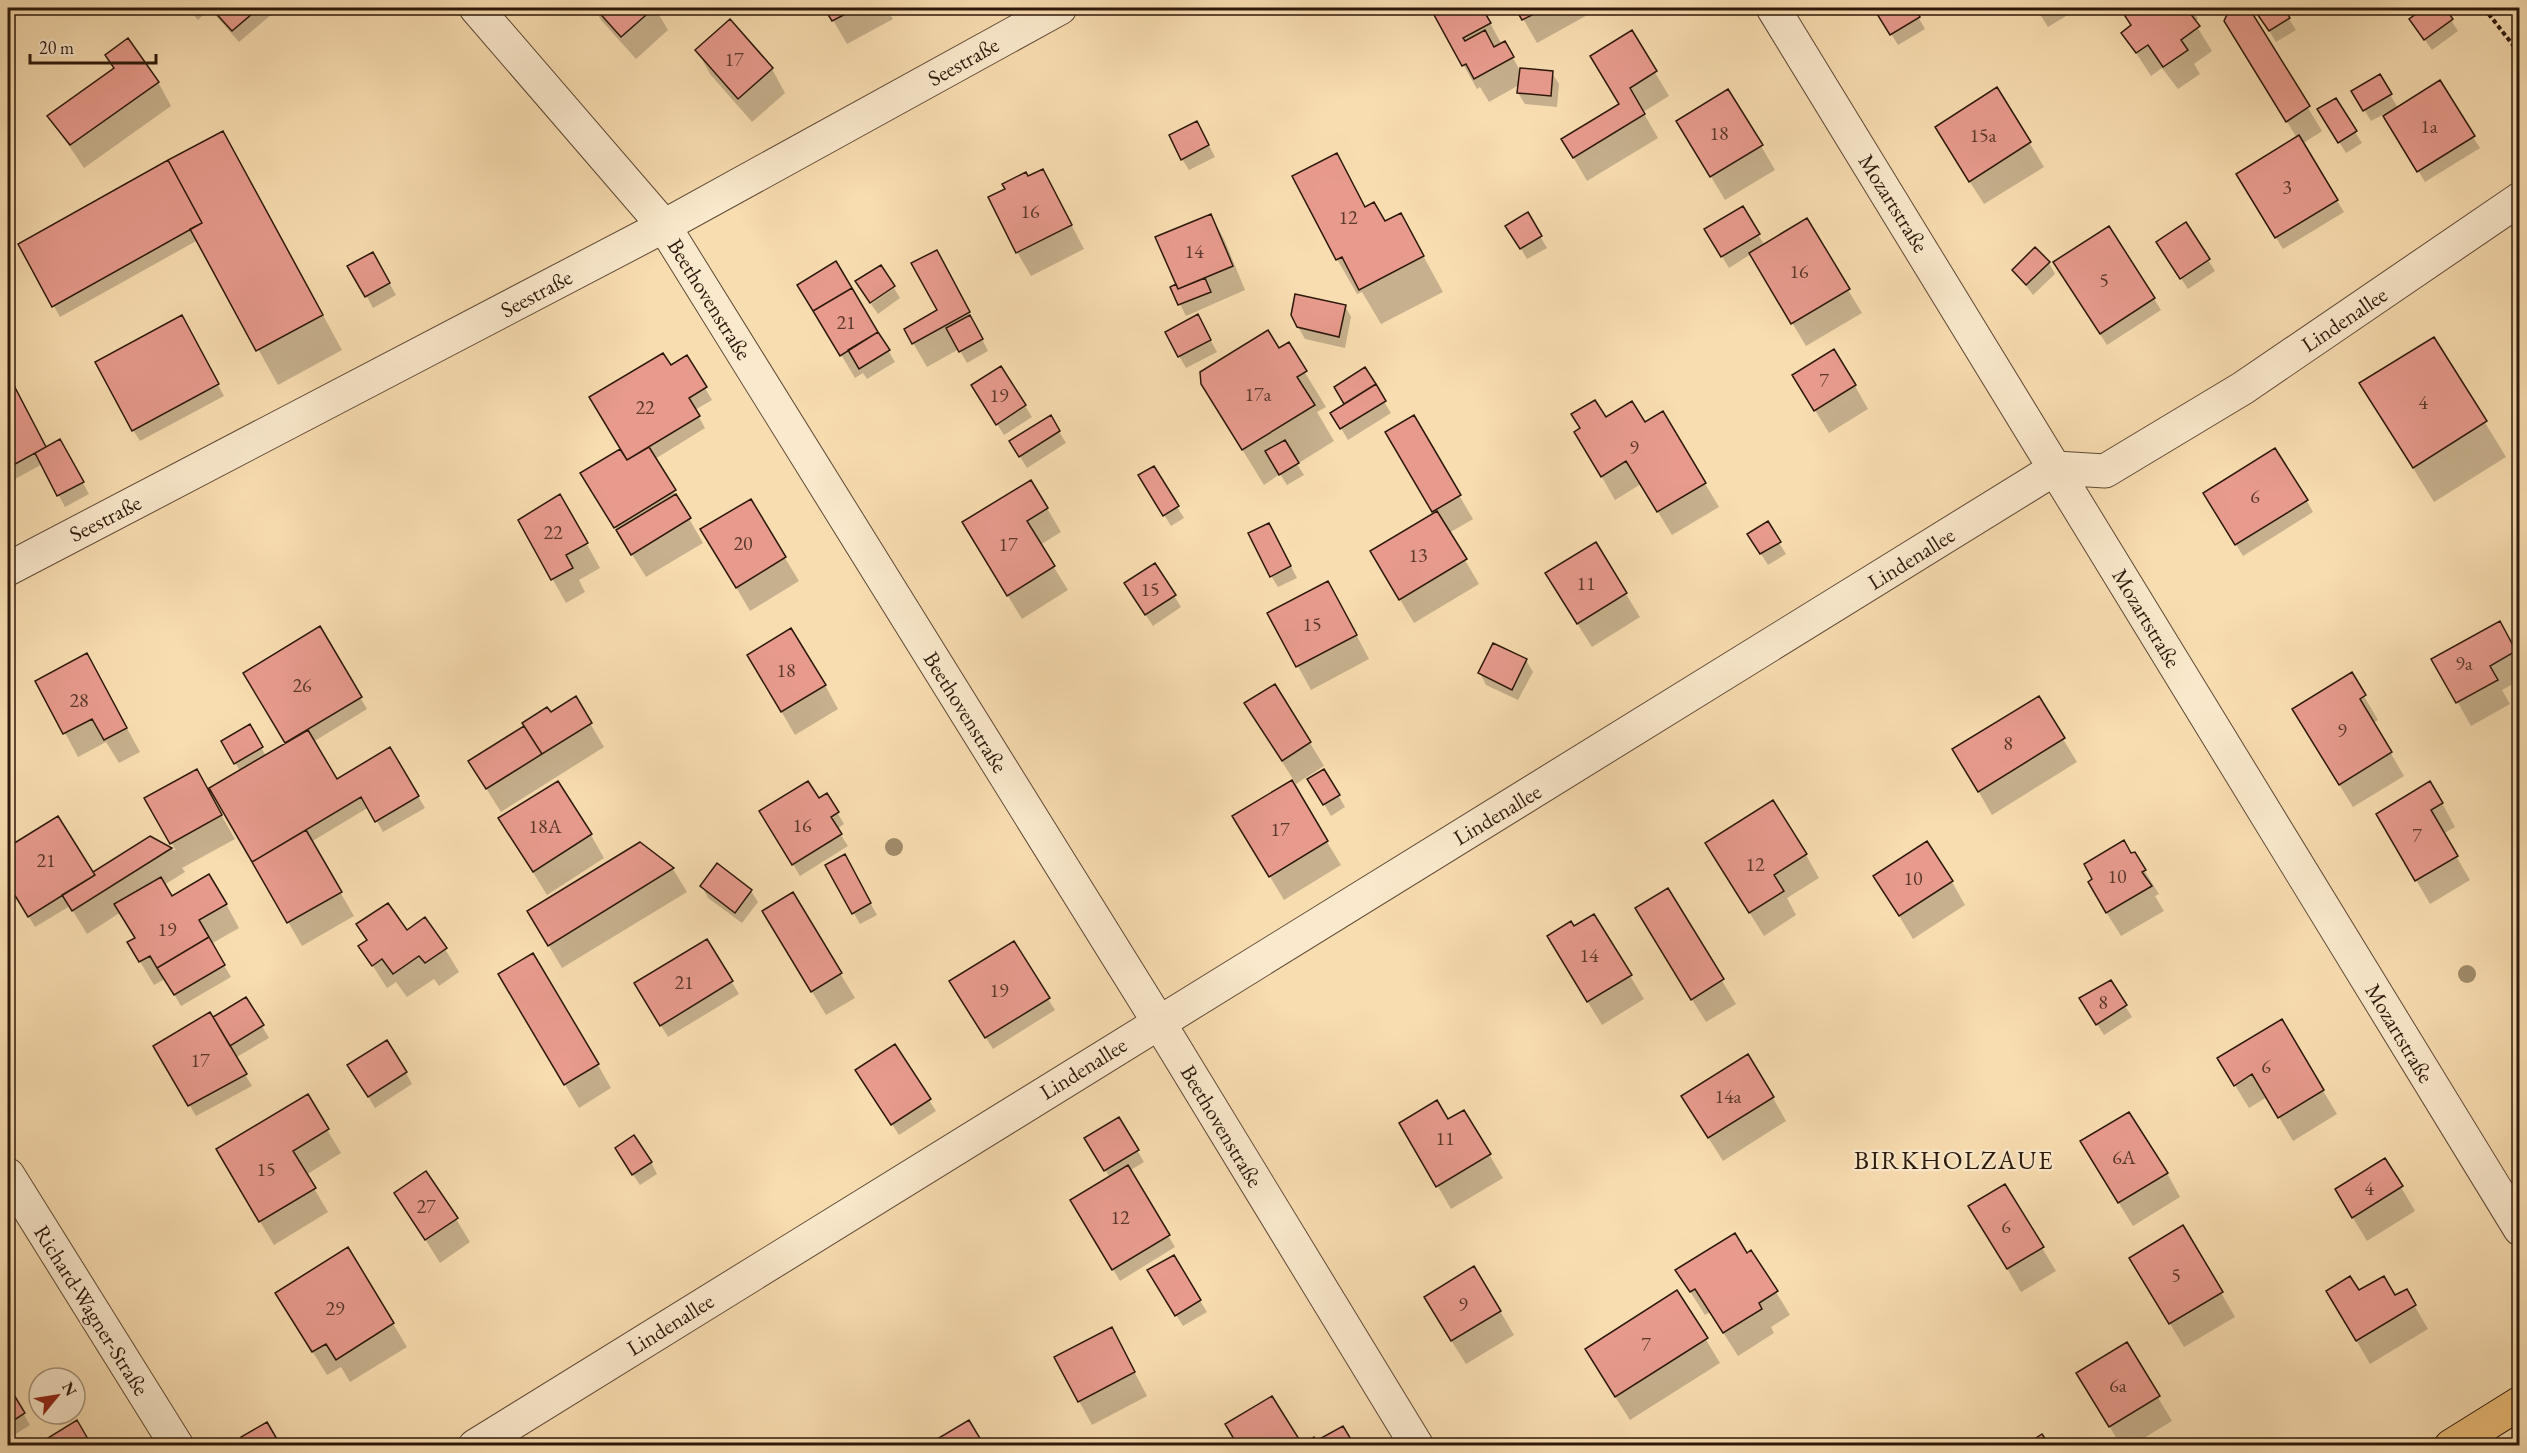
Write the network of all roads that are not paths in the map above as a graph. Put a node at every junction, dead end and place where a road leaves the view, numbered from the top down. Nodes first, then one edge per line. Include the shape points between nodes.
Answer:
1 (476, 8) edge
2 (1060, 8) edge
3 (1773, 8) edge
4 (2520, 199) edge
5 (664, 226) junction
6 (2056, 468) junction
7 (8, 569) edge
8 (1158, 1021) junction
9 (8, 1175) edge
10 (2520, 1229) edge
11 (2520, 1403) edge
12 (177, 1446) edge
13 (475, 1446) edge
14 (1417, 1446) edge
15 (2451, 1446) edge

1 - 5 street, Beethovenstraße
2 - 5 street, Seestraße
3 - 6 street, Mozartstraße
4 - 6 street, Lindenallee via 2243,388 2105,471
5 - 7 street, Seestraße
5 - 8 street, Beethovenstraße
6 - 8 street, Lindenallee
6 - 10 street, Mozartstraße
8 - 13 street, Lindenallee
8 - 14 street, Beethovenstraße
9 - 12 street, Richard-Wagner-Straße
11 - 15 main road

